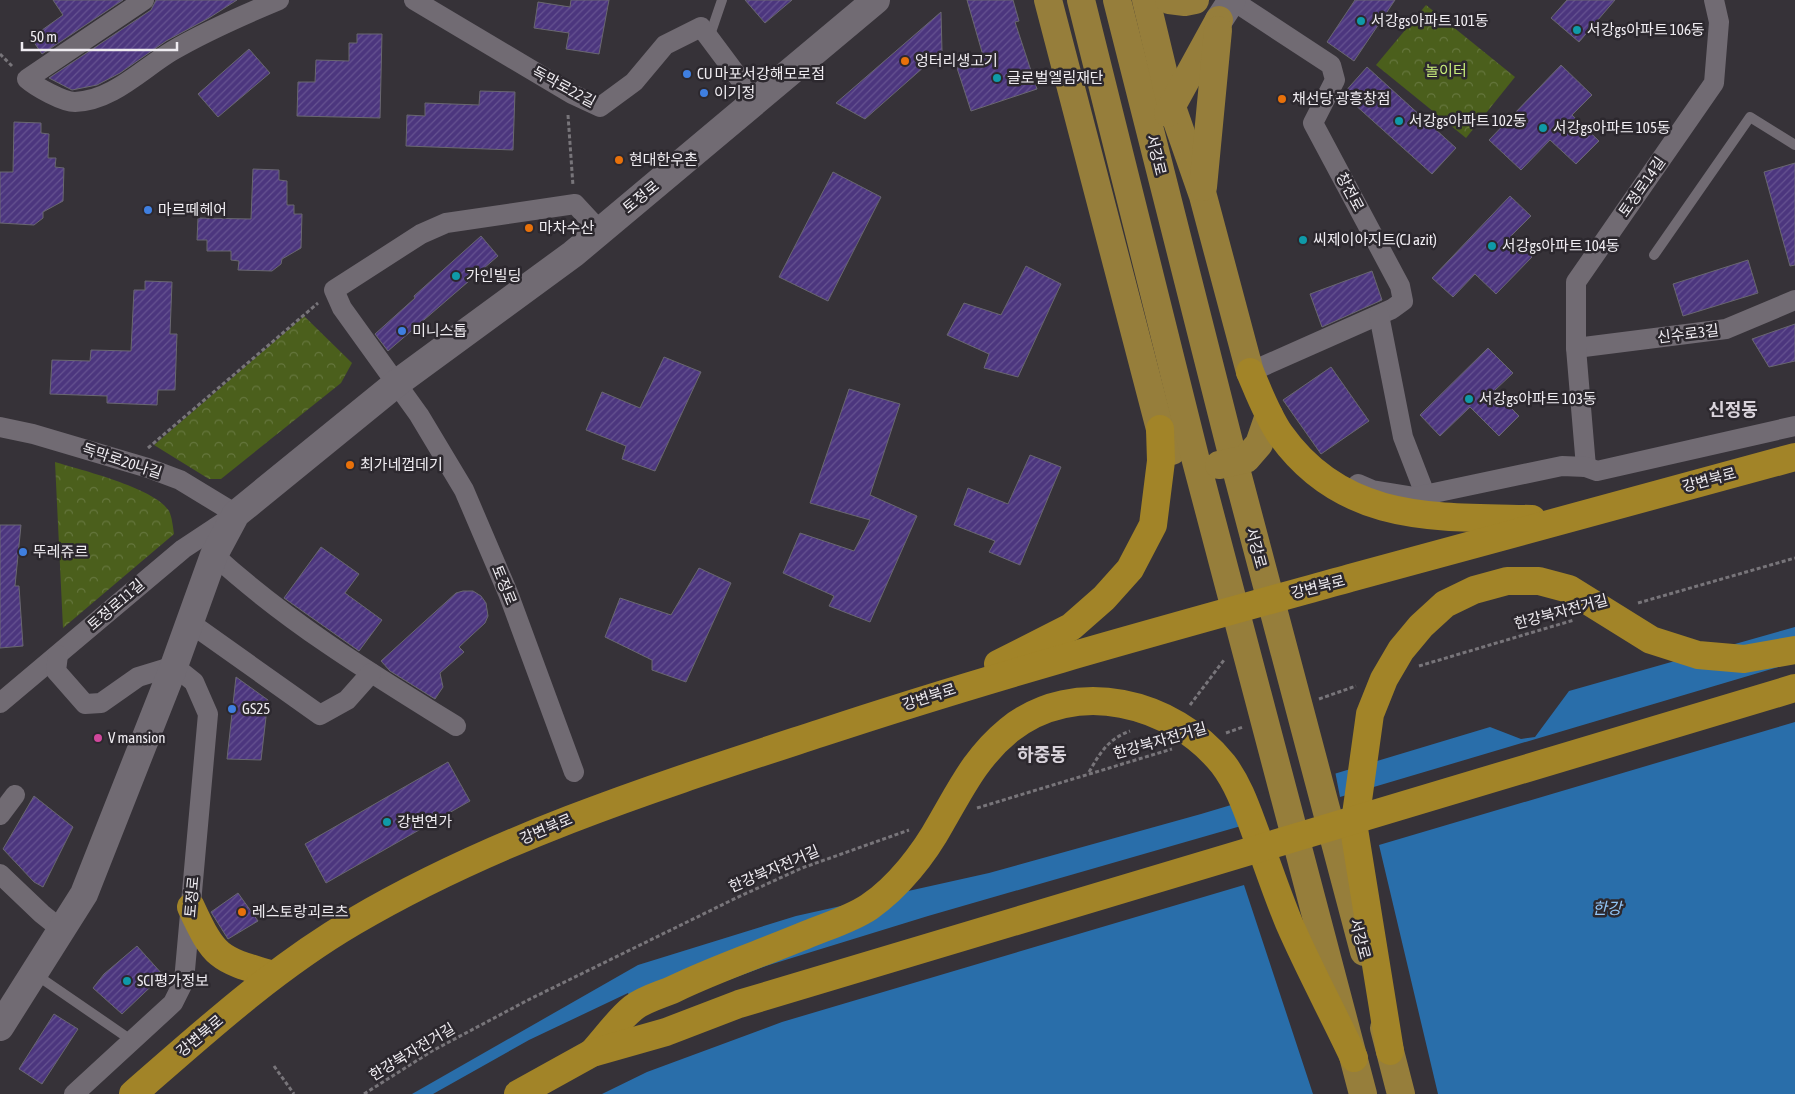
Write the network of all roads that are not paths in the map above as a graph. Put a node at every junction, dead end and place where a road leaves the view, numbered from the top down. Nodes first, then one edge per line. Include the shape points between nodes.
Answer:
1 (144, 0) edge
2 (279, 0) edge
3 (414, 0) edge
4 (722, 0) edge
5 (876, 0) edge
6 (1048, 0) edge
7 (1081, 0) edge
8 (1117, 0) edge
9 (1146, 0) edge
10 (1169, 0) edge
11 (1195, 0) edge
12 (1714, 0) edge
13 (1228, 7) edge
14 (709, 38) junction
15 (757, 102) junction
16 (1171, 104) junction
17 (1795, 145) edge
18 (1203, 196) junction
19 (600, 231) junction
20 (1654, 255) dead end
21 (1118, 268) junction
22 (1794, 300) edge
23 (1379, 315) junction
24 (1576, 348) junction
25 (1250, 372) junction
26 (396, 383) junction
27 (1269, 415) junction
28 (1795, 426) edge
29 (0, 428) edge
30 (1160, 429) junction
31 (1298, 457) junction
32 (1795, 457) edge
33 (1586, 467) junction
34 (1426, 494) junction
35 (236, 514) junction
36 (1564, 519) junction
37 (214, 554) junction
38 (189, 622) junction
39 (1795, 650) edge
40 (58, 655) junction
41 (174, 666) junction
42 (371, 673) junction
43 (955, 688) junction
44 (1795, 688) edge
45 (0, 703) edge
46 (456, 726) dead end
47 (574, 772) dead end
48 (15, 795) dead end
49 (0, 815) edge
50 (0, 874) edge
51 (191, 907) junction
52 (62, 930) junction
53 (34, 973) junction
54 (273, 975) junction
55 (0, 1027) edge
56 (132, 1040) junction
57 (1390, 1051) junction
58 (592, 1053) junction
59 (1354, 1058) junction
60 (74, 1094) edge
61 (133, 1094) edge
62 (518, 1094) edge
63 (1363, 1094) edge
64 (1401, 1094) edge

1 - 2 street via 27,79 38,88 74,102 108,94 172,51
3 - 14 street, 독막로22길 via 572,94 600,107 634,82 665,45 701,27
4 - 14 lane
5 - 15 main road, 토정로
6 - 21 main road
7 - 59 main road via 1196,460
8 - 57 main road, 서강로 via 1228,440
9 - 16 main road
10 - 11 main road
12 - 24 street, 토정로14길 via 1719,22 1714,83 1576,282
13 - 16 main road
13 - 18 main road
13 - 23 street, 창전로 via 1331,65 1335,80 1313,123 1400,286 1403,301
14 - 15 street
15 - 19 main road, 토정로
16 - 18 main road
16 - 21 main road via 1134,192
17 - 20 lane via 1750,117
18 - 25 main road
19 - 26 main road, 토정로
19 - 26 street via 575,204 446,223 421,234 334,290 342,308
21 - 30 main road
22 - 24 street, 신수로3길 via 1726,329
23 - 25 street, 창전로
23 - 34 street via 1403,437
24 - 33 street, 토정로14길
25 - 27 highway
26 - 35 main road, 토정로
26 - 47 street, 토정로 via 464,490 508,593
27 - 30 main road via 1259,444 1246,459 1203,469 1177,459
27 - 31 highway
28 - 33 street via 1597,471
29 - 35 street, 독막로20나길 via 32,434 180,480
30 - 43 highway via 1161,461 1154,525 1130,569 1071,627
31 - 34 street via 1330,467 1351,482 1372,490 1415,497
31 - 36 highway via 1332,486 1396,511 1442,517
32 - 36 highway, 강변북로
33 - 34 street via 1562,466
35 - 37 main road, 토정로
35 - 40 street, 토정로11길 via 183,549
36 - 43 highway, 강변북로
37 - 38 main road, 토정로
37 - 42 street via 252,589
38 - 41 main road, 토정로
38 - 42 street via 320,715 347,700
39 - 57 highway via 1744,659 1698,655 1651,640 1569,589 1539,581 1508,581 1474,590 1445,604 1421,626 1384,680 1370,714 1354,829
40 - 41 street via 56,671 85,704 101,703 138,677
40 - 45 street, 토정로11길
41 - 51 street, 토정로 via 194,682 208,714
41 - 52 main road, 토정로 via 84,894
42 - 46 street
43 - 54 highway, 강변북로 via 557,823 409,890
44 - 58 highway via 758,998 666,1032
48 - 49 street
50 - 52 street
51 - 54 highway via 205,937 220,955 230,962
51 - 56 street, 토정로 via 184,981 172,1003
52 - 53 main road, 토정로
53 - 55 main road, 토정로
53 - 56 lane
54 - 61 highway, 강변북로
56 - 60 street, 토정로
57 - 64 main road, 서강로
58 - 59 highway via 634,1007 705,974 868,908 896,884 916,860 984,752 1012,728 1046,709 1080,700 1112,702 1145,710 1176,724 1204,743 1224,766 1244,798 1290,924
58 - 62 highway
59 - 63 main road

